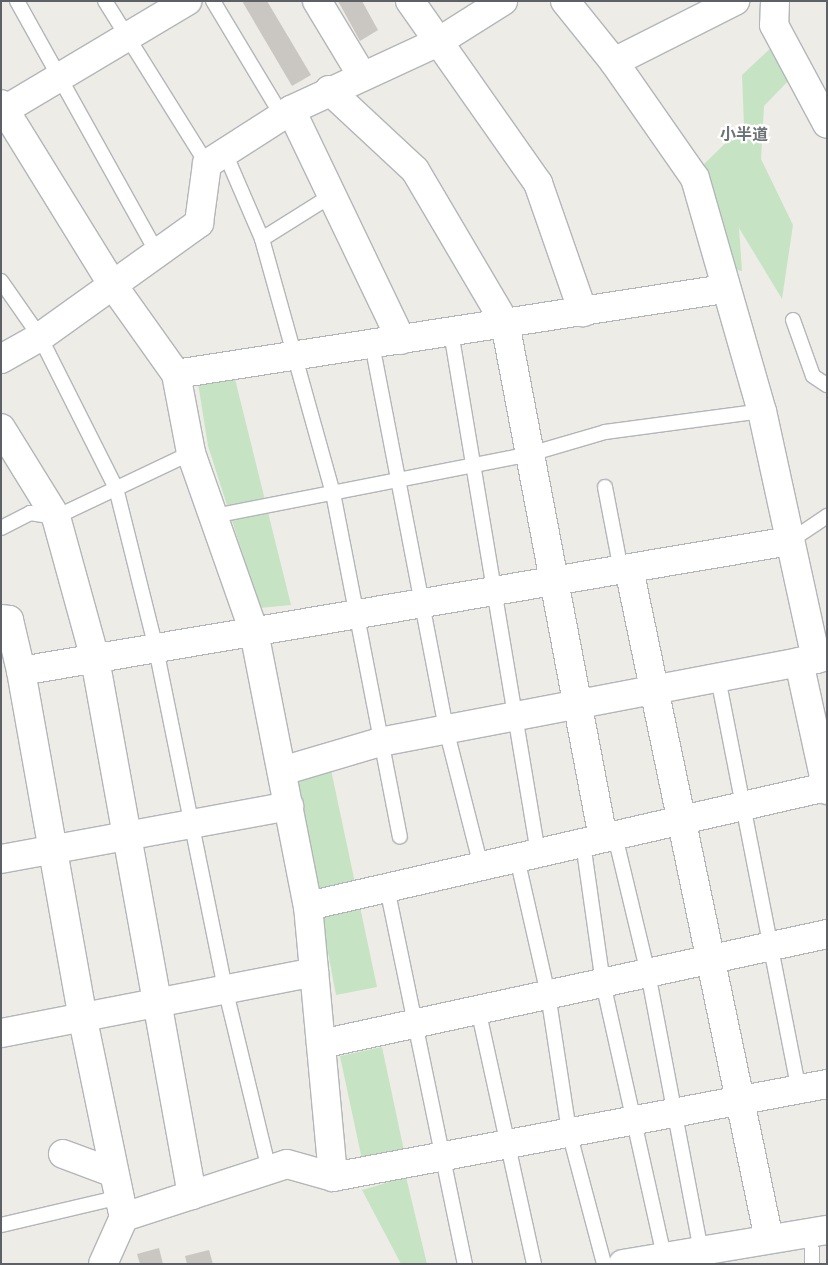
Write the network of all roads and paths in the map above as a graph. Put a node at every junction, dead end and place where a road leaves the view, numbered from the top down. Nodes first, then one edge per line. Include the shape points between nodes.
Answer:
1 (17, 1) edge
2 (105, 1) edge
3 (187, 1) edge
4 (213, 1) edge
5 (317, 1) edge
6 (410, 1) edge
7 (503, 1) edge
8 (564, 1) edge
9 (735, 1) edge
10 (775, 1) edge
11 (126, 38) junction
12 (438, 42) junction
13 (614, 62) junction
14 (360, 74) junction
15 (62, 76) junction
16 (329, 90) junction
17 (3, 108) edge
18 (286, 113) junction
19 (827, 124) edge
20 (216, 158) junction
21 (329, 197) junction
22 (262, 239) junction
23 (158, 254) junction
24 (1, 281) edge
25 (112, 284) junction
26 (724, 289) junction
27 (583, 312) junction
28 (793, 320) dead end
29 (505, 324) junction
30 (451, 332) junction
31 (40, 337) junction
32 (400, 340) junction
33 (372, 344) junction
34 (296, 356) junction
35 (1, 359) edge
36 (176, 374) junction
37 (827, 386) edge
38 (762, 411) junction
39 (1, 428) edge
40 (192, 453) junction
41 (530, 454) junction
42 (474, 465) junction
43 (401, 480) junction
44 (605, 487) dead end
45 (116, 488) junction
46 (333, 493) junction
47 (214, 516) junction
48 (827, 516) edge
49 (56, 517) junction
50 (1, 528) edge
51 (790, 541) junction
52 (625, 569) junction
53 (555, 581) junction
54 (496, 591) junction
55 (423, 604) junction
56 (356, 615) junction
57 (1, 619) edge
58 (254, 632) junction
59 (156, 649) junction
60 (95, 659) junction
61 (814, 659) edge
62 (21, 671) junction
63 (718, 678) junction
64 (656, 690) junction
65 (578, 704) junction
66 (517, 716) junction
67 (446, 729) junction
68 (380, 742) junction
69 (282, 771) junction
70 (826, 788) edge
71 (289, 806) junction
72 (743, 806) junction
73 (680, 820) junction
74 (194, 824) junction
75 (127, 836) junction
76 (400, 837) dead end
77 (600, 839) junction
78 (53, 850) junction
79 (527, 856) junction
80 (1, 859) edge
81 (481, 866) junction
82 (387, 888) junction
83 (308, 906) junction
84 (827, 934) edge
85 (770, 946) junction
86 (708, 959) junction
87 (314, 972) junction
88 (648, 972) junction
89 (603, 983) junction
90 (225, 988) junction
91 (548, 994) junction
92 (160, 1000) junction
93 (478, 1009) junction
94 (82, 1015) junction
95 (415, 1023) junction
96 (1, 1033) edge
97 (321, 1044) junction
98 (827, 1084) edge
99 (799, 1089) junction
100 (737, 1099) junction
101 (676, 1112) junction
102 (636, 1120) junction
103 (569, 1132) junction
104 (510, 1146) junction
105 (63, 1154) dead end
106 (443, 1158) junction
107 (270, 1170) junction
108 (333, 1177) junction
109 (192, 1195) junction
110 (122, 1207) junction
111 (1, 1225) edge
112 (819, 1231) edge
113 (768, 1240) junction
114 (701, 1251) junction
115 (643, 1261) edge
116 (103, 1264) edge
117 (465, 1264) edge
118 (534, 1264) edge
119 (604, 1264) edge
120 (812, 1264) edge

1 - 15 lane
2 - 11 lane
3 - 11 street
4 - 18 lane
5 - 14 street
6 - 12 street
7 - 12 street
8 - 13 street
9 - 13 street
10 - 19 street via 774,25
11 - 15 street
11 - 20 lane
12 - 14 street
12 - 27 street via 538,183
13 - 26 street via 695,178
14 - 16 street
15 - 17 street
15 - 23 lane
16 - 18 street
16 - 29 street via 415,170
17 - 25 street
18 - 20 street
18 - 21 street
20 - 22 lane
20 - 23 street via 199,223
21 - 22 lane
21 - 32 street
22 - 34 lane
23 - 25 street
24 - 31 lane
25 - 31 street
25 - 36 street
26 - 27 street
26 - 38 street
27 - 29 street
28 - 37 lane via 813,376
29 - 30 street
29 - 41 street
30 - 32 street
30 - 42 lane
31 - 35 street
31 - 45 lane
32 - 33 street
33 - 34 street
33 - 43 lane
34 - 36 street
34 - 46 lane
36 - 40 street
38 - 41 lane via 605,432
38 - 51 street
39 - 49 street
40 - 45 lane
40 - 47 street
41 - 42 lane
41 - 53 street
42 - 43 lane
42 - 54 lane
43 - 46 lane
43 - 55 lane
44 - 52 lane
45 - 49 lane
45 - 59 lane
46 - 47 lane
46 - 56 lane
47 - 58 street
48 - 51 lane
49 - 50 lane via 30,513
49 - 60 street
51 - 52 street
51 - 61 street
52 - 53 street
52 - 64 street
53 - 54 street
53 - 65 street
54 - 55 street
54 - 66 lane
55 - 56 street
55 - 67 lane
56 - 58 street
56 - 68 lane
57 - 62 street via 9,620
58 - 59 street
58 - 69 street
59 - 60 street
59 - 74 lane
60 - 62 street
60 - 75 street
61 - 63 street
61 - 70 street
62 - 78 street
63 - 64 street
63 - 72 lane
64 - 65 street
64 - 73 street
65 - 66 street
65 - 77 street
66 - 67 street
66 - 79 lane
67 - 68 street
67 - 81 lane
68 - 69 street
68 - 76 lane
69 - 71 street
70 - 72 street
71 - 74 street
71 - 83 street
72 - 73 street
72 - 85 lane
73 - 77 street
73 - 86 street
74 - 75 street
74 - 90 lane
75 - 78 street
75 - 92 street
77 - 79 street
77 - 88 lane
77 - 89 lane
78 - 80 street
78 - 94 street
79 - 81 street
79 - 91 lane
81 - 82 street
82 - 83 street
82 - 95 lane
83 - 87 street
84 - 85 street
85 - 86 street
85 - 99 lane
86 - 88 street
86 - 100 street
87 - 90 street
87 - 97 street
88 - 89 street
88 - 101 lane
89 - 91 street
89 - 102 lane
90 - 92 street
90 - 107 lane
91 - 93 street
91 - 103 lane
92 - 94 street
92 - 109 street
93 - 95 street
93 - 104 lane
94 - 96 street
94 - 110 street
95 - 97 street
95 - 106 lane
97 - 108 street
98 - 99 street
99 - 100 street
100 - 101 street
100 - 113 street
101 - 102 street
101 - 114 lane
102 - 103 street
102 - 115 lane
103 - 104 street
103 - 119 lane
104 - 106 street
104 - 118 lane
105 - 110 street via 114,1174
106 - 108 street
106 - 117 lane
107 - 108 street via 287,1164
107 - 109 street
109 - 110 street
110 - 111 lane
110 - 116 street
112 - 113 street
112 - 120 lane
113 - 114 street
114 - 115 street

